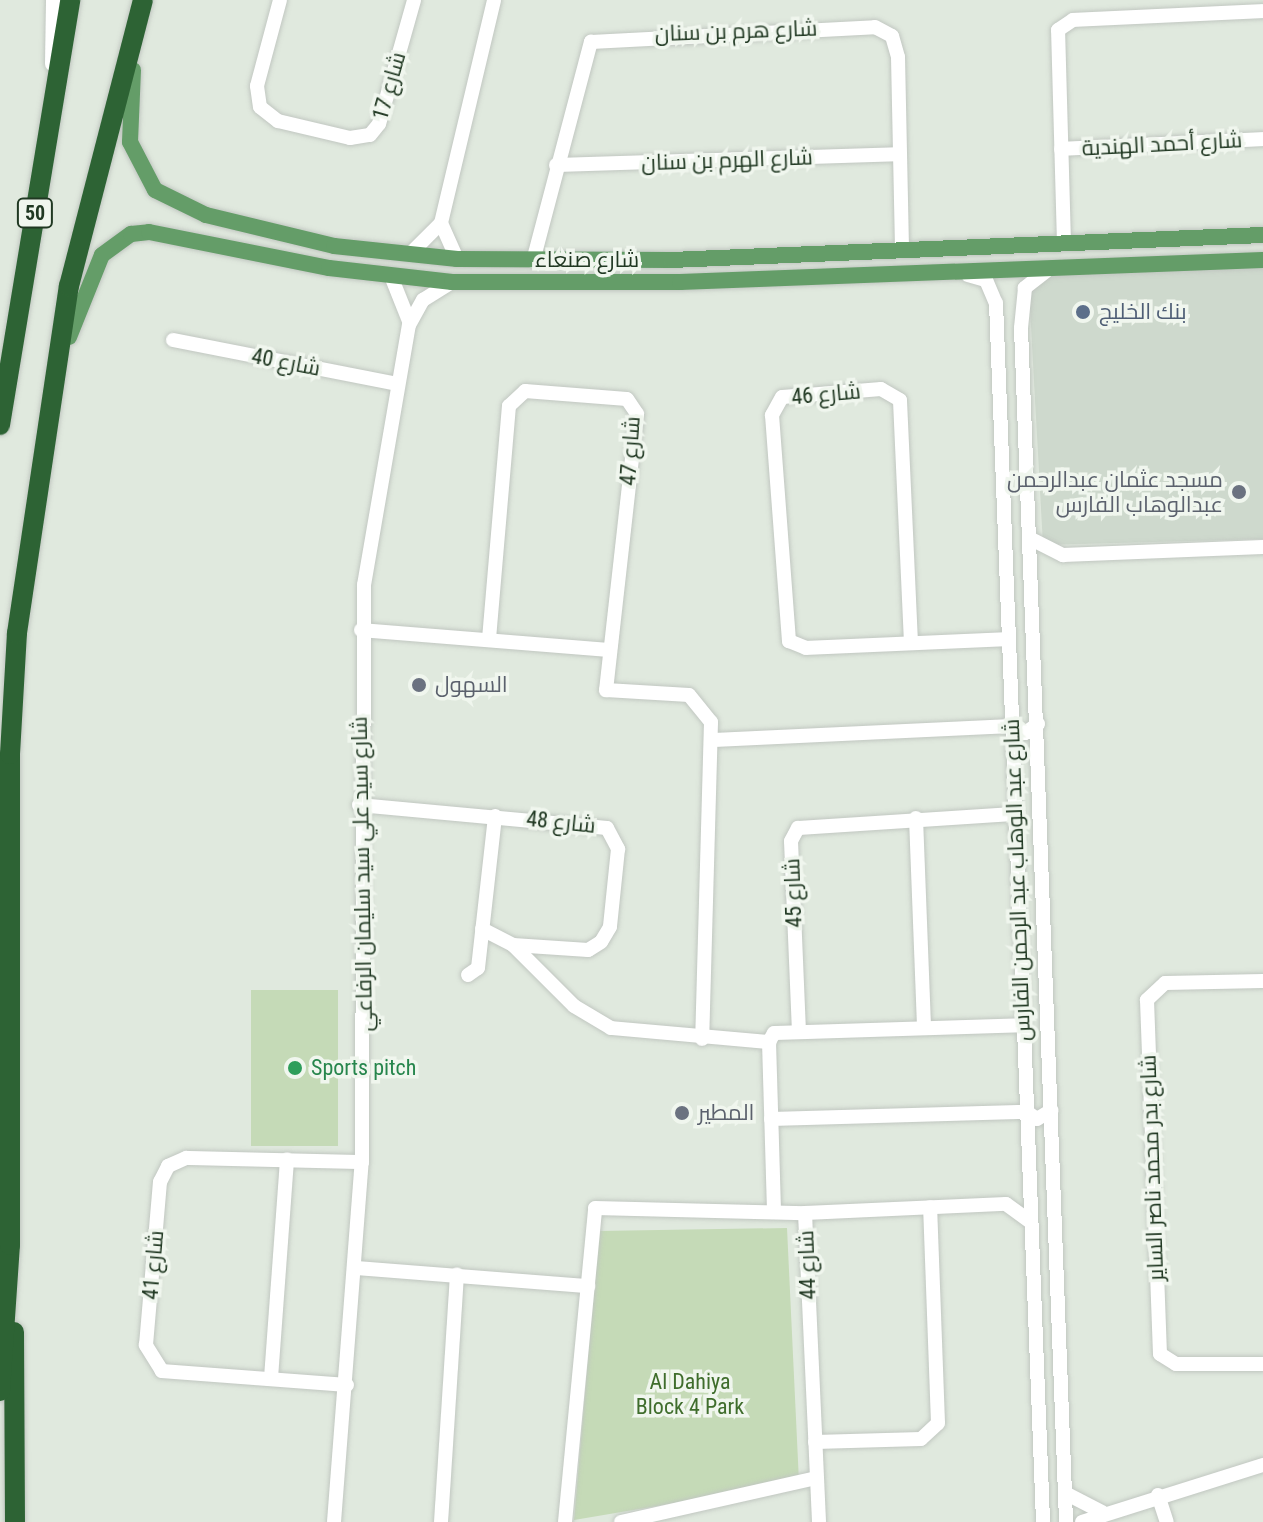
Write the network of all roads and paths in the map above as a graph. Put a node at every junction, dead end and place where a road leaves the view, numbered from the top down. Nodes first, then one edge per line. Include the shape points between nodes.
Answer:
1 (53, 0) edge
2 (70, 0) edge
3 (280, 0) edge
4 (414, 0) edge
5 (494, 0) edge
6 (143, 2) edge
7 (1263, 11) edge
8 (52, 112) junction
9 (1263, 139) edge
10 (1061, 149) junction
11 (898, 154) junction
12 (556, 165) junction
13 (227, 221) junction
14 (441, 223) junction
15 (1263, 235) edge
16 (1218, 239) junction
17 (1181, 241) junction
18 (1064, 243) junction
19 (226, 246) junction
20 (902, 250) junction
21 (410, 254) junction
22 (782, 256) junction
23 (749, 258) junction
24 (457, 259) junction
25 (1263, 260) edge
26 (533, 261) junction
27 (1221, 263) junction
28 (1180, 264) junction
29 (1052, 268) junction
30 (947, 273) junction
31 (391, 276) junction
32 (785, 279) junction
33 (751, 280) junction
34 (452, 282) junction
35 (409, 325) junction
36 (998, 326) junction
37 (1021, 328) junction
38 (173, 340) dead end
39 (398, 384) junction
40 (44, 423) junction
41 (0, 425) edge
42 (1031, 539) junction
43 (1263, 547) edge
44 (1063, 555) junction
45 (1033, 580) junction
46 (361, 630) junction
47 (489, 639) junction
48 (1009, 639) junction
49 (911, 643) junction
50 (608, 650) junction
51 (1038, 724) junction
52 (1012, 726) junction
53 (714, 740) junction
54 (1039, 750) junction
55 (1013, 753) junction
56 (359, 805) junction
57 (1014, 814) junction
58 (495, 816) junction
59 (916, 818) junction
60 (482, 929) junction
61 (513, 945) junction
62 (468, 975) dead end
63 (1263, 981) edge
64 (1023, 1025) junction
65 (924, 1028) junction
66 (799, 1032) junction
67 (702, 1039) junction
68 (769, 1042) junction
69 (1052, 1110) junction
70 (1027, 1112) junction
71 (771, 1119) junction
72 (1054, 1143) junction
73 (1029, 1146) junction
74 (287, 1160) junction
75 (362, 1162) junction
76 (1030, 1186) junction
77 (1006, 1204) junction
78 (930, 1207) junction
79 (774, 1212) junction
80 (805, 1213) junction
81 (1031, 1222) junction
82 (10, 1245) junction
83 (357, 1268) junction
84 (457, 1275) junction
85 (588, 1286) junction
86 (1263, 1364) edge
87 (271, 1378) junction
88 (347, 1385) junction
89 (0, 1391) edge
90 (815, 1442) junction
91 (1263, 1465) edge
92 (816, 1478) junction
93 (1065, 1493) junction
94 (1158, 1495) junction
95 (1102, 1512) junction
96 (1039, 1518) edge
97 (15, 1522) edge
98 (334, 1522) edge
99 (441, 1522) edge
100 (565, 1522) edge
101 (621, 1522) edge
102 (819, 1522) edge
103 (1066, 1522) edge
104 (1082, 1522) edge
105 (1167, 1522) edge

1 - 8 street
2 - 8 highway, 50
3 - 4 street, شارع 17 via 257,86 260,107 278,121 350,138 370,135 379,124
5 - 14 street
6 - 13 main road, شارع صنعاء via 127,119 138,166 179,206
6 - 40 highway, 50 via 93,182
7 - 10 street, شارع أحمد الهندية via 1064,25 1054,41
8 - 41 highway, 50
9 - 10 street, شارع أحمد الهندية
10 - 18 street, شارع أحمد الهندية
11 - 12 street, شارع الهرم بن سنان
11 - 12 street, شارع هرم بن سنان via 898,57 884,30 632,34 591,42
11 - 20 street, شارع هرم بن سنان
12 - 26 street, شارع هرم بن سنان
13 - 19 main road
13 - 21 main road, شارع صنعاء via 334,246
14 - 21 street
14 - 24 street
15 - 16 main road, شارع صنعاء
16 - 17 main road, شارع صنعاء
16 - 27 main road via 1212,253
17 - 18 main road, شارع صنعاء
17 - 28 main road via 1190,252
18 - 20 main road, شارع صنعاء
19 - 31 main road, شارع صنعاء
19 - 40 main road, شارع صنعاء via 149,232 131,234 102,255 81,293
20 - 22 main road, شارع صنعاء
21 - 24 main road, شارع صنعاء
22 - 23 main road, شارع صنعاء
22 - 32 main road via 775,269
23 - 26 main road, شارع صنعاء
23 - 33 main road via 757,268
24 - 26 main road, شارع صنعاء
25 - 27 main road, شارع صنعاء
27 - 28 main road, شارع صنعاء
28 - 29 main road, شارع صنعاء
29 - 30 main road, شارع صنعاء
29 - 37 street, شارع عبد الوهاب عبد الرحمن الفارس via 1025,288
30 - 32 main road, شارع صنعاء
30 - 36 street, شارع عبد الوهاب عبد الرحمن الفارس via 986,280
31 - 34 main road, شارع صنعاء
31 - 35 street, شارع سيد علي سيد سليمان الرفاعي via 406,300
32 - 33 main road, شارع صنعاء
33 - 34 main road, شارع صنعاء
34 - 35 street, شارع سيد علي سيد سليمان الرفاعي via 428,295
35 - 39 street, شارع سيد علي سيد سليمان الرفاعي
36 - 37 street via 1010,316
36 - 48 street, شارع عبد الوهاب عبد الرحمن الفارس
37 - 42 street, شارع عبد الوهاب عبد الرحمن الفارس
38 - 39 street, شارع 40
39 - 46 street, شارع سيد علي سيد سليمان الرفاعي
40 - 82 highway, 50 via 10,754
42 - 44 street
42 - 45 street, شارع عبد الوهاب عبد الرحمن الفارس
43 - 44 street
44 - 45 street
45 - 51 street, شارع عبد الوهاب عبد الرحمن الفارس
46 - 47 street
46 - 56 street, شارع سيد علي سيد سليمان الرفاعي
47 - 50 street
47 - 50 street, شارع 47 via 509,406 525,391 620,395 637,414
48 - 49 street, شارع 46
48 - 52 street, شارع عبد الوهاب عبد الرحمن الفارس
49 - 49 street, شارع 46 via 806,648 785,637 772,415 782,397 881,389 904,407
50 - 53 street, شارع 47 via 606,690 689,695 704,706
51 - 52 street via 1025,733
51 - 54 street, شارع عبد الوهاب عبد الرحمن الفارس
52 - 53 street
52 - 55 street, شارع عبد الوهاب عبد الرحمن الفارس
53 - 67 street via 704,818
54 - 55 street via 1025,742
54 - 69 street, شارع عبد الوهاب عبد الرحمن الفارس
55 - 57 street, شارع عبد الوهاب عبد الرحمن الفارس
56 - 58 street, شارع 48
56 - 75 street, شارع سيد علي سيد سليمان الرفاعي
57 - 59 street, شارع 45
57 - 64 street, شارع عبد الوهاب عبد الرحمن الفارس
58 - 60 street, شارع 48
58 - 61 street, شارع 48 via 595,823 613,834 618,849 610,927 595,948
59 - 65 street
59 - 66 street, شارع 45 via 811,823 794,832
60 - 61 street, شارع 48
60 - 62 street, شارع 48 via 477,972
61 - 67 street, شارع 48 via 590,1017 634,1033
63 - 86 street, شارع بدر محمد ناصر الساير via 1165,983 1147,1000 1157,1344 1176,1364
64 - 65 street
64 - 70 street, شارع عبد الوهاب عبد الرحمن الفارس
65 - 66 street
66 - 68 street via 774,1033
67 - 68 street, شارع 48
68 - 71 street
69 - 70 street via 1037,1119
69 - 72 street, شارع عبد الوهاب عبد الرحمن الفارس
70 - 71 street
70 - 73 street, شارع عبد الوهاب عبد الرحمن الفارس
71 - 79 street
72 - 73 street via 1042,1133
72 - 93 street, شارع عبد الوهاب عبد الرحمن الفارس
73 - 76 street, شارع عبد الوهاب عبد الرحمن الفارس
74 - 75 street, شارع 41
74 - 87 street
74 - 87 street, شارع 41 via 186,1158 163,1172 146,1345 162,1371
75 - 83 street, شارع سيد علي سيد سليمان الرفاعي
76 - 77 street
76 - 81 street, شارع عبد الوهاب عبد الرحمن الفارس
77 - 78 street, شارع 44
77 - 81 street
78 - 80 street, شارع 44
78 - 90 street via 938,1423 921,1439
79 - 80 street
79 - 85 street via 595,1208
80 - 90 street, شارع 44
81 - 96 street, شارع عبد الوهاب عبد الرحمن الفارس
82 - 89 highway, 50
82 - 97 highway
83 - 84 street
83 - 88 street, شارع سيد علي سيد سليمان الرفاعي
84 - 85 street
84 - 99 street via 437,1502
85 - 100 street
87 - 88 street, شارع 41
88 - 98 street, شارع سيد علي سيد سليمان الرفاعي
90 - 92 street, شارع 44
91 - 94 street
92 - 101 street
92 - 102 street, شارع 44
93 - 95 street
93 - 103 street, شارع عبد الوهاب عبد الرحمن الفارس
94 - 95 street
94 - 105 street
95 - 104 street

